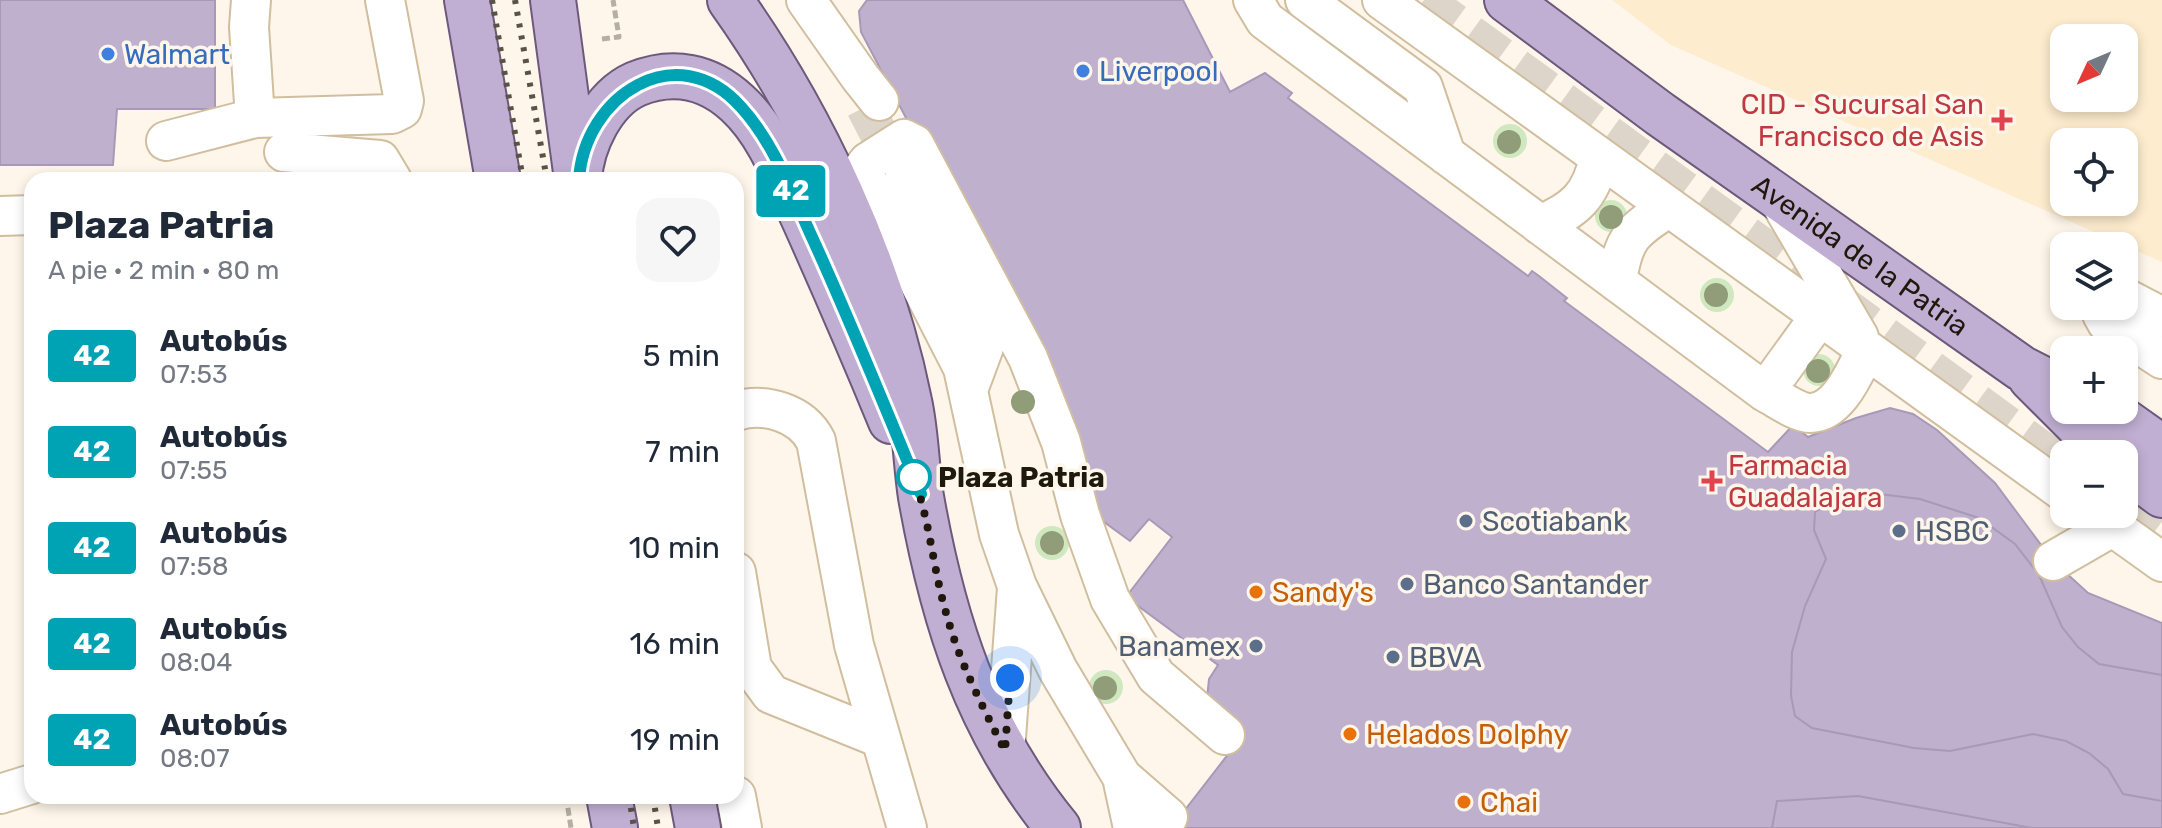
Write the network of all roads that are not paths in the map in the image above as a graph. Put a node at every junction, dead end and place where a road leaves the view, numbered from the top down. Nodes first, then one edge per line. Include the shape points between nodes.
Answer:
1 (251, 0) edge
2 (385, 0) edge
3 (467, 0) edge
4 (553, 0) edge
5 (730, 0) edge
6 (806, 0) edge
7 (1253, 0) edge
8 (1305, 0) edge
9 (1338, 0) edge
10 (1382, 0) edge
11 (1507, 0) edge
12 (1489, 75) junction
13 (868, 95) tunnel mouth
14 (166, 141) dead end
15 (276, 142) edge
16 (1446, 155) junction
17 (1599, 158) junction
18 (387, 172) edge
19 (497, 172) edge
20 (577, 172) edge
21 (580, 172) edge
22 (1777, 197) junction
23 (1668, 208) junction
24 (24, 215) edge
25 (0, 216) edge
26 (1540, 225) junction
27 (1617, 282) junction
28 (2138, 304) edge
29 (1820, 316) junction
30 (2162, 317) edge
31 (2105, 320) edge
32 (1866, 350) junction
33 (1028, 358) junction
34 (2162, 359) edge
35 (2021, 368) junction
36 (2050, 383) edge
37 (968, 390) junction
38 (1765, 392) junction
39 (744, 408) edge
40 (2127, 424) edge
41 (2093, 440) edge
42 (2152, 451) edge
43 (2050, 482) edge
44 (921, 494) junction
45 (2162, 495) edge
46 (2094, 528) edge
47 (2115, 528) edge
48 (2053, 561) dead end
49 (2162, 562) edge
50 (1017, 586) junction
51 (744, 620) edge
52 (1225, 735) dead end
53 (880, 738) junction
54 (1005, 751) junction
55 (24, 786) edge
56 (0, 794) edge
57 (610, 804) edge
58 (694, 804) edge
59 (738, 804) edge
60 (1150, 822) edge
61 (615, 828) edge
62 (698, 828) edge
63 (742, 828) edge
64 (907, 828) edge
65 (1058, 828) edge

1 - 15 street via 249,27
2 - 15 street via 402,109
3 - 19 main road
4 - 20 main road
5 - 44 main road via 789,94 861,245 910,402
6 - 13 street
7 - 16 street via 1265,20
8 - 16 street via 1423,87
9 - 12 street via 1435,71
10 - 12 street
11 - 22 main road, Avenida de la Patria
12 - 17 street
14 - 15 street
15 - 18 street via 380,160
16 - 26 street
17 - 23 street
17 - 26 street via 1584,196 1565,214
21 - 44 main road via 593,131 619,96 650,78 694,78 740,106 776,157
22 - 32 street
22 - 35 main road, Avenida de la Patria
23 - 27 street via 1633,233 1621,253
23 - 29 street
24 - 25 street
26 - 27 street
27 - 38 street
28 - 30 street
29 - 32 street
29 - 38 street
31 - 34 street
32 - 38 street via 1819,421
32 - 43 street
33 - 37 street via 1000,337 910,180 984,347
33 - 37 street via 914,144 904,139 868,162 864,175 963,368
33 - 52 street via 1061,442 1110,599 1156,676
35 - 36 main road, Avenida de la Patria
35 - 41 main road, Avenida de la Patria
37 - 50 street via 999,534
39 - 53 street via 753,405 797,418 816,441 854,645
40 - 42 main road
42 - 45 main road
44 - 54 main road via 947,616 969,679
46 - 48 street
47 - 49 street
50 - 54 street
50 - 60 street via 1058,670
51 - 53 street via 752,668 771,694
53 - 64 street
54 - 65 main road
55 - 56 street
57 - 61 main road
58 - 62 main road
59 - 63 street

